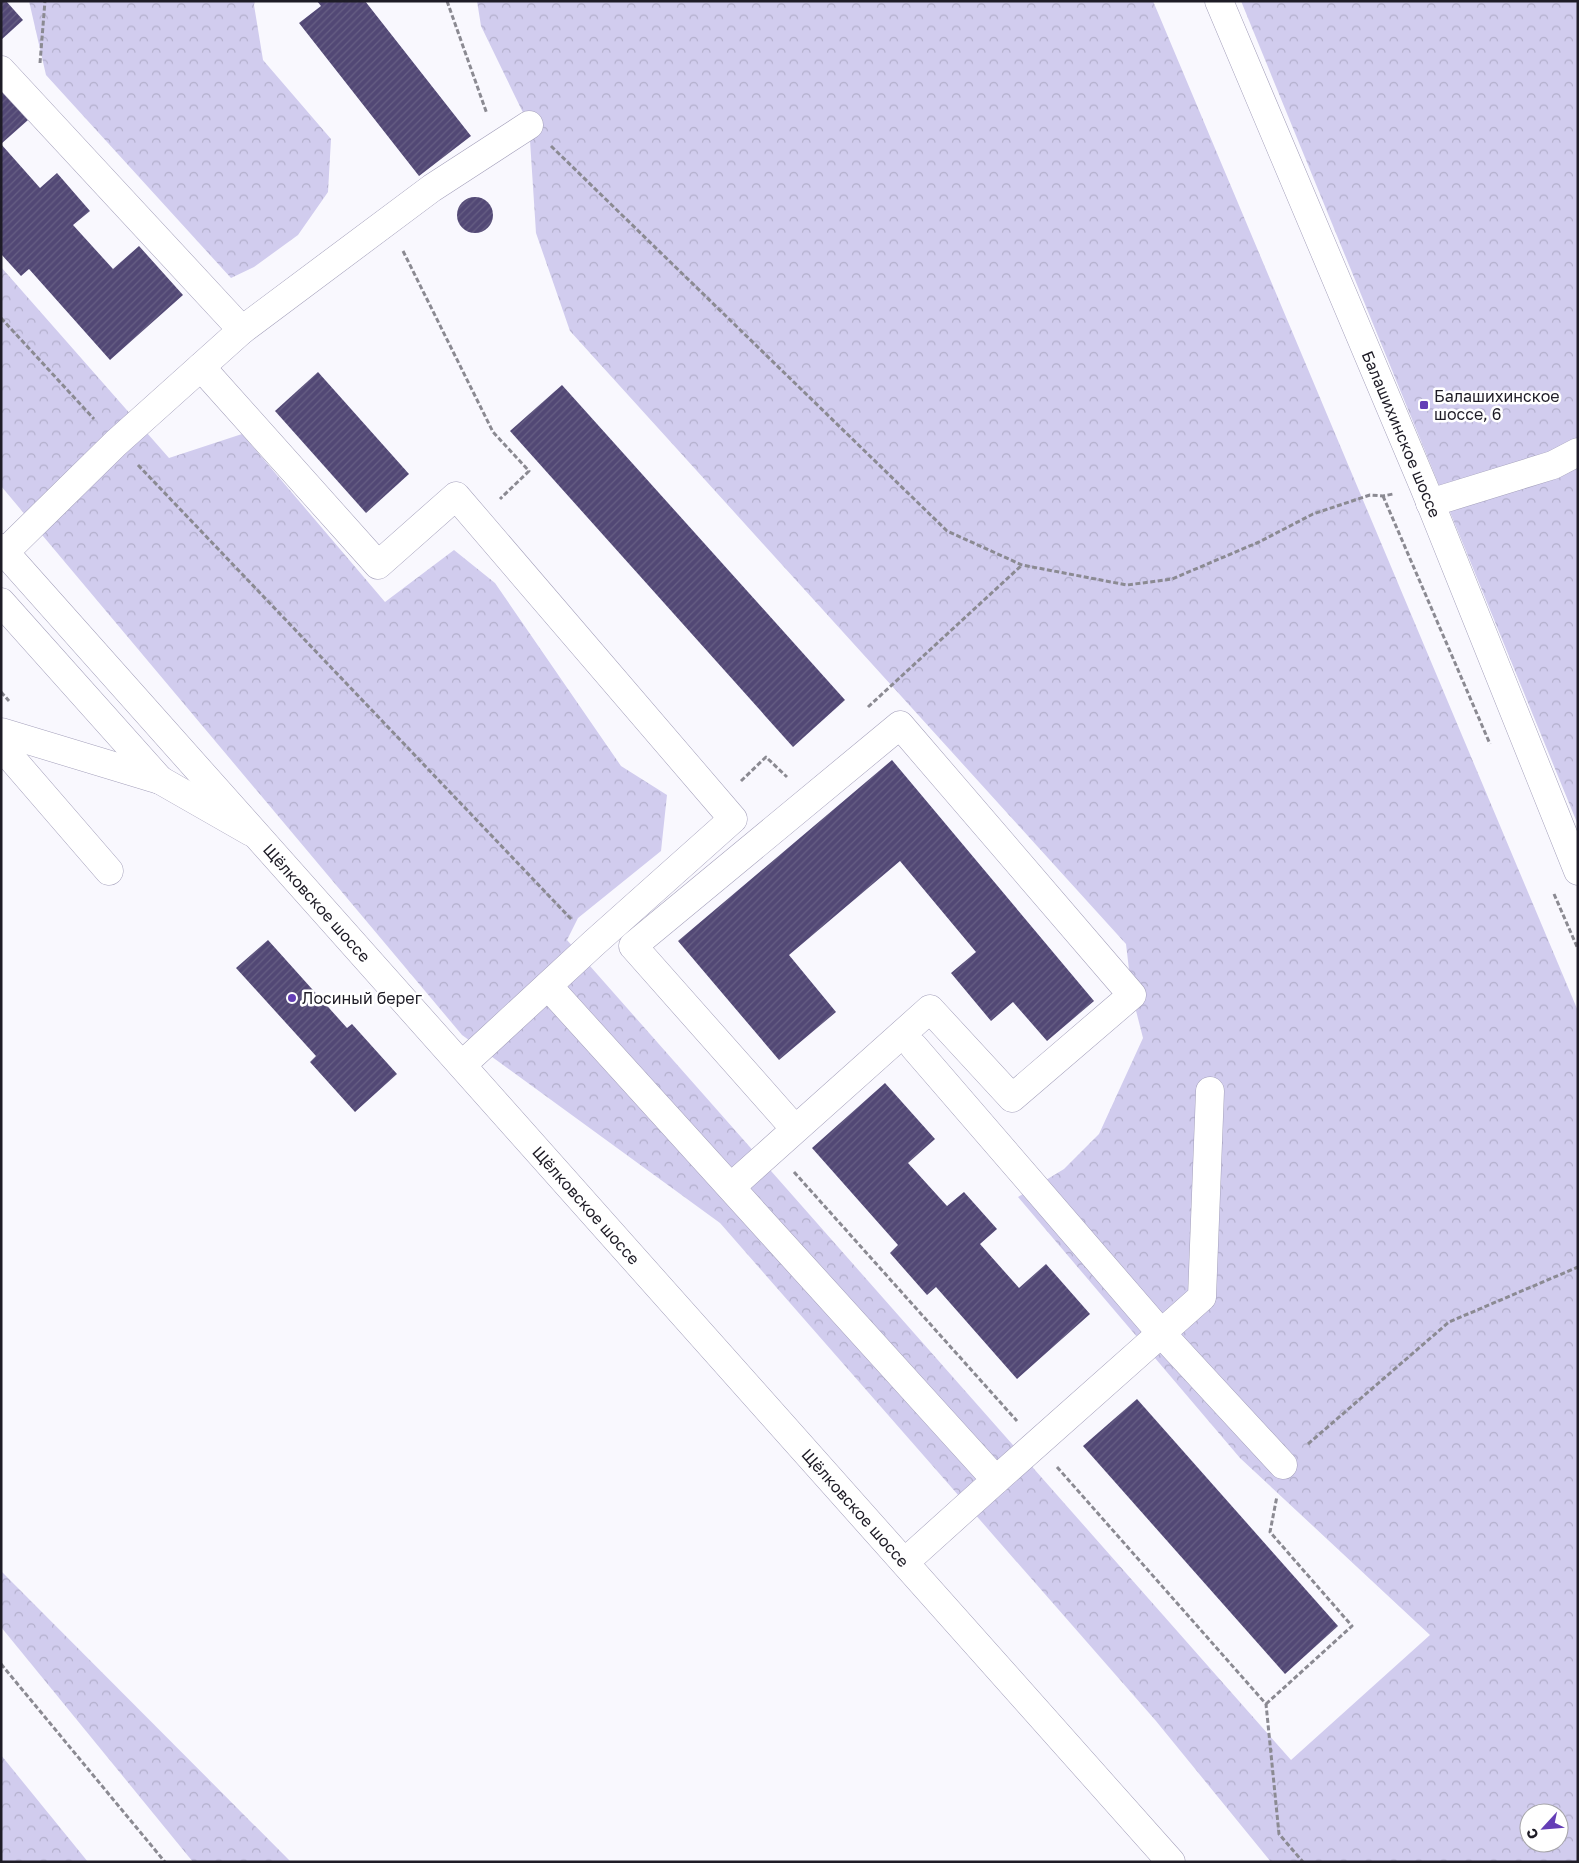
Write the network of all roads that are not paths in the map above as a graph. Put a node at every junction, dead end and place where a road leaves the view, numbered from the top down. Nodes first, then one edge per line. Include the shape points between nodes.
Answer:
1 (1219, 1) edge
2 (1, 70) edge
3 (529, 125) road end
4 (242, 330) junction
5 (201, 367) junction
6 (1578, 452) edge
7 (1430, 503) junction
8 (3, 550) edge
9 (1, 602) edge
10 (1, 732) edge
11 (1, 746) edge
12 (160, 780) junction
13 (258, 836) junction
14 (1578, 871) edge
15 (109, 872) dead end
16 (548, 986) junction
17 (914, 1047) dead end
18 (462, 1065) junction
19 (1210, 1091) dead end
20 (795, 1129) junction
21 (731, 1187) junction
22 (1161, 1333) junction
23 (1283, 1465) road end
24 (996, 1480) junction
25 (905, 1562) junction
26 (1171, 1862) edge

1 - 7 main road, Балашихинское шоссе
2 - 4 main road
3 - 4 main road via 432,188
4 - 5 main road
5 - 8 main road
5 - 16 main road via 378,565 456,496 732,818
6 - 7 main road via 1553,465
7 - 14 main road, Балашихинское шоссе
8 - 13 main road, Щёлковское шоссе
9 - 12 main road
10 - 12 main road
11 - 15 main road
12 - 13 main road
13 - 18 main road, Щёлковское шоссе
16 - 18 main road
16 - 21 main road
17 - 22 main road
18 - 25 main road, Щёлковское шоссе
19 - 22 main road via 1202,1297
20 - 20 main road via 633,946 900,725 1132,995 1012,1098 930,1009
20 - 21 main road
21 - 24 main road
22 - 23 main road
22 - 24 main road
24 - 25 main road
25 - 26 main road, Щёлковское шоссе

